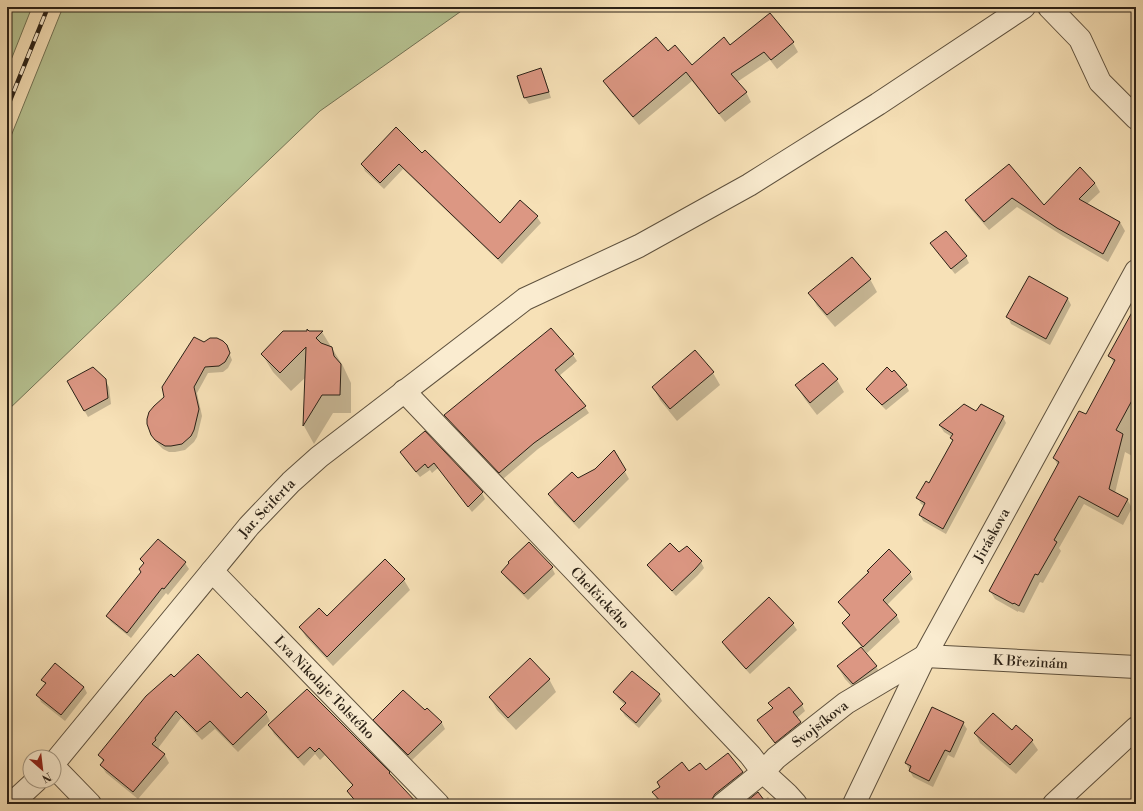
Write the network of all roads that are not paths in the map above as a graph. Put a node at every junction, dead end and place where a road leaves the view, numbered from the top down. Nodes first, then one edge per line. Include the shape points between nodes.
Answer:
1 (1024, 7) edge
2 (1049, 7) edge
3 (1136, 118) edge
4 (1136, 271) edge
5 (404, 391) junction
6 (212, 571) junction
7 (925, 656) junction
8 (1136, 667) edge
9 (1136, 728) edge
10 (62, 753) edge
11 (763, 772) junction
12 (62, 775) edge
13 (27, 789) edge
14 (11, 804) edge
15 (90, 804) edge
16 (438, 804) edge
17 (723, 804) edge
18 (796, 804) edge
19 (854, 804) edge
20 (1054, 804) edge

1 - 5 street, Jar. Seiferta via 878,104 749,185 638,246 525,299
2 - 3 street via 1080,39 1100,82
4 - 7 street, Jiráskova
5 - 6 street, Jar. Seiferta via 291,482 249,526
5 - 11 street, Chelčického
6 - 10 street, Jar. Seiferta
6 - 16 street, Lva Nikolaje Tolstého
7 - 8 street, K Březinám
7 - 11 street, Svojsíkova via 846,703 776,758
7 - 19 street, Jiráskova
9 - 20 street
11 - 17 street, Svojsíkova
11 - 18 street, Chelčického
12 - 15 street
13 - 14 street

